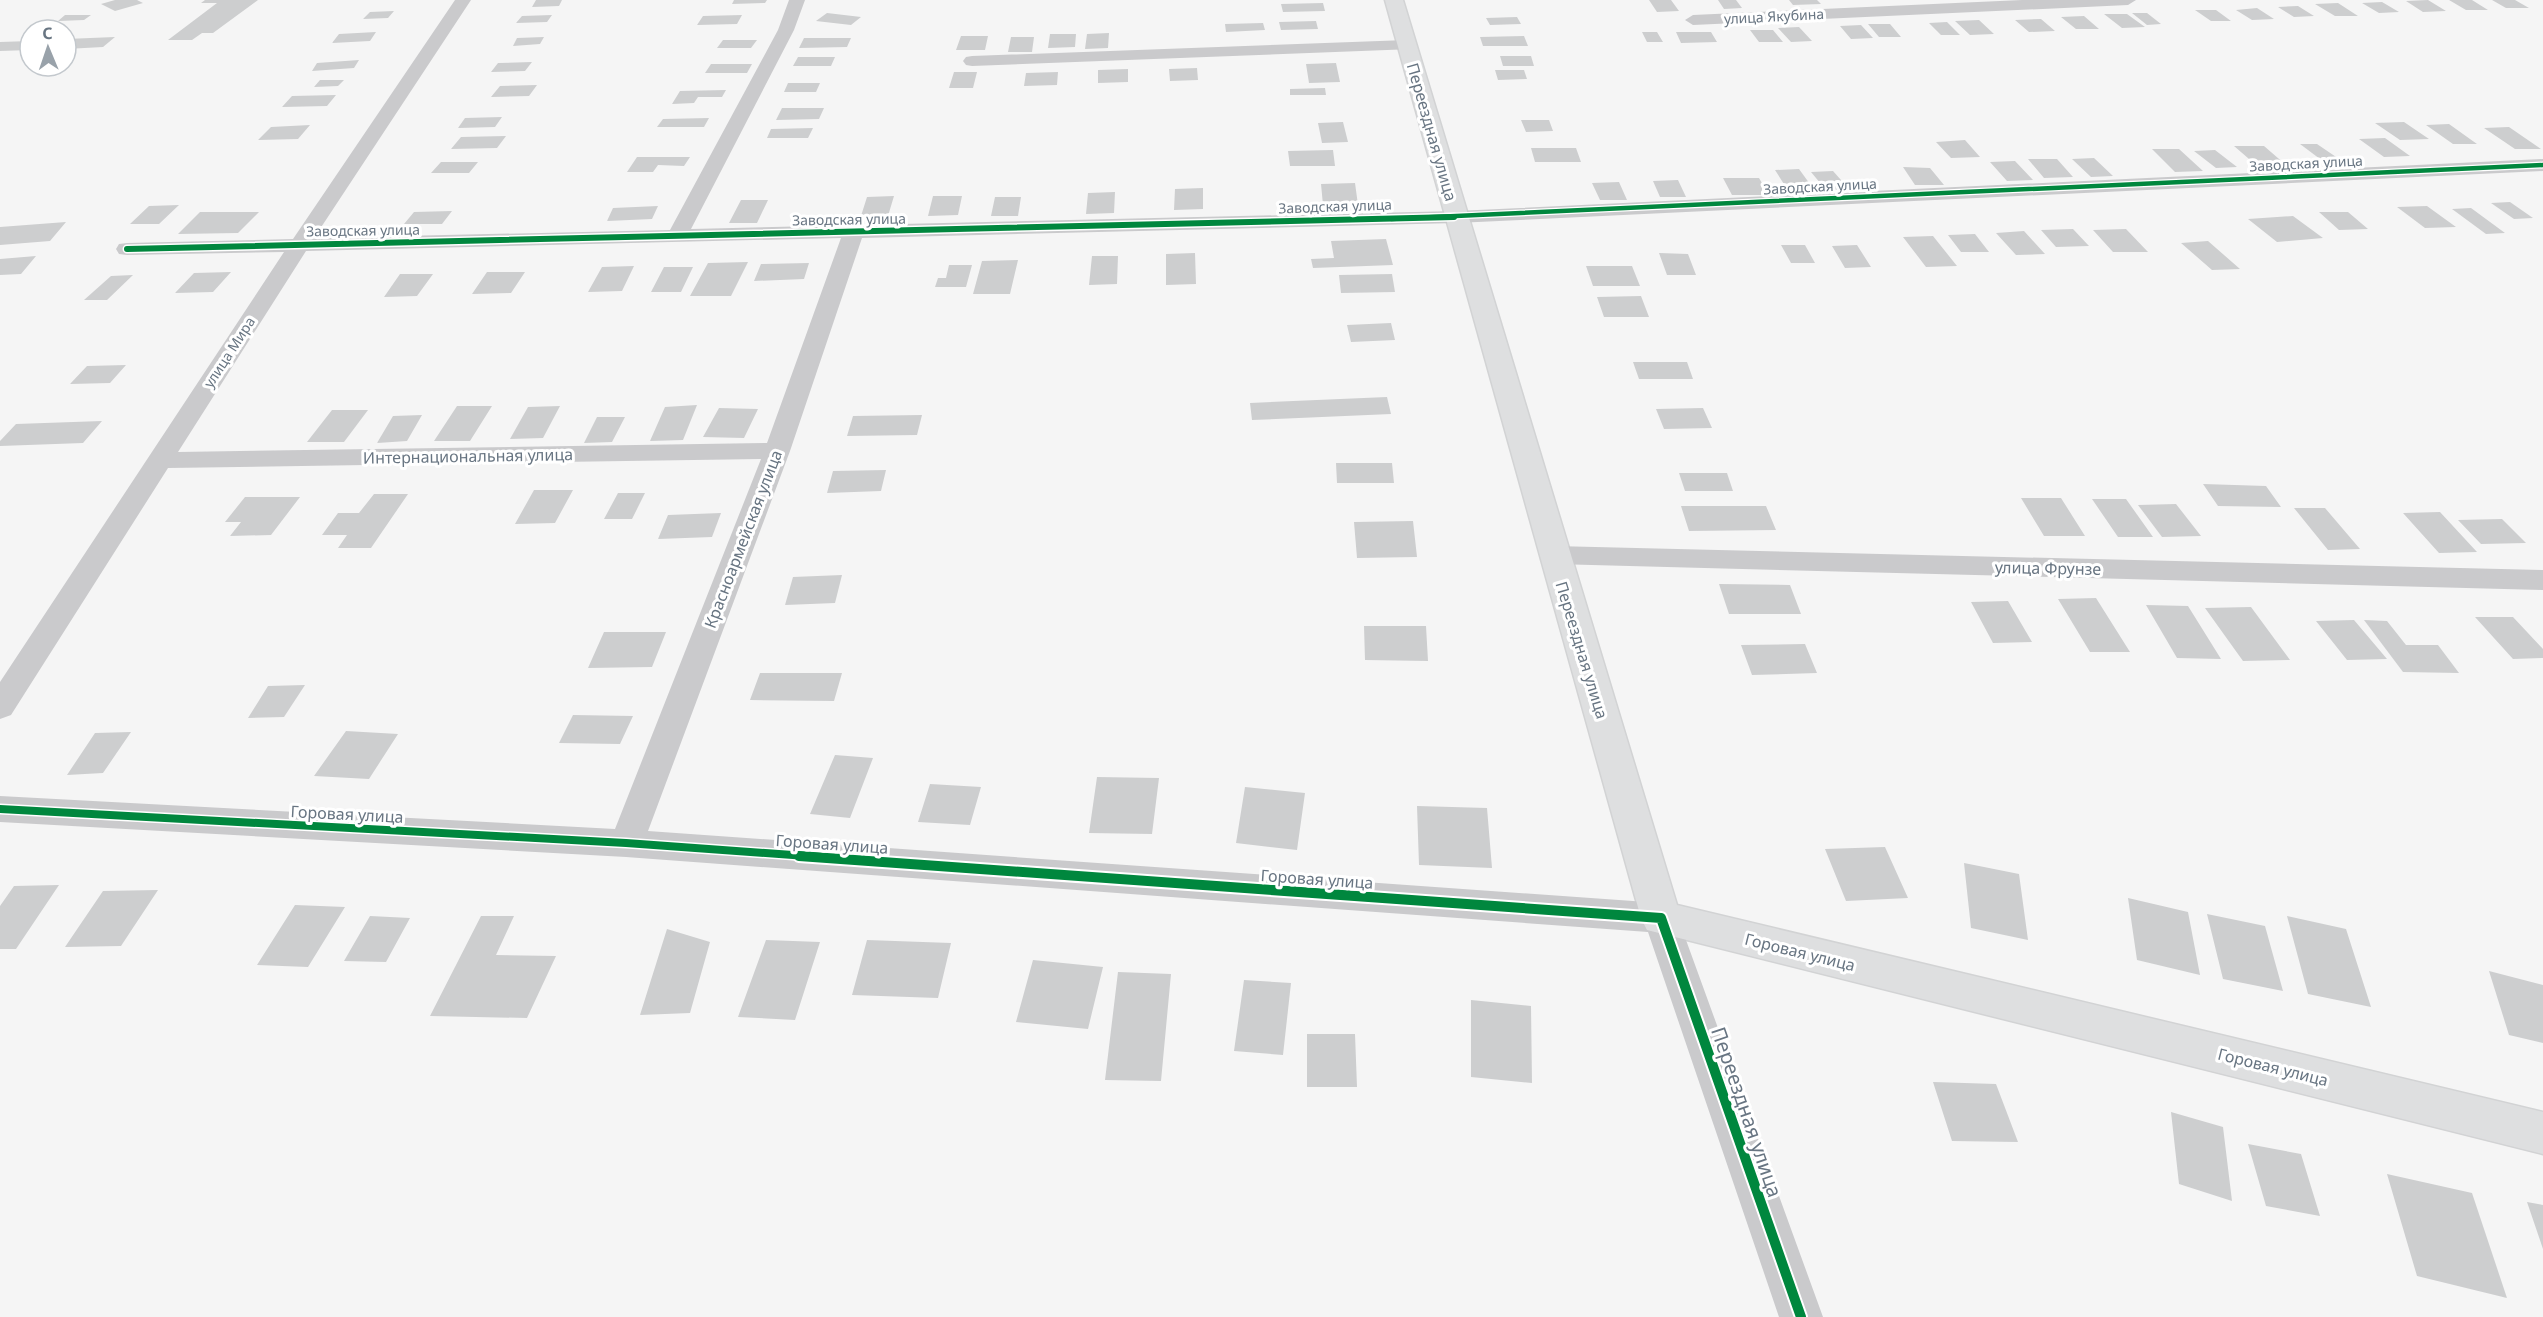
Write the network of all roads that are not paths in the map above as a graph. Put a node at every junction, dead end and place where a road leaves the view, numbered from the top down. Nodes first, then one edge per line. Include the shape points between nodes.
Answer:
1 (463, 0) edge
2 (796, 0) edge
3 (1394, 0) edge
4 (2128, 0) edge
5 (1995, 3) edge
6 (1693, 20) dead end
7 (1407, 45) junction
8 (972, 61) dead end
9 (2543, 165) edge
10 (1456, 217) junction
11 (854, 233) junction
12 (677, 236) junction
13 (299, 245) junction
14 (127, 249) dead end
15 (777, 451) junction
16 (159, 460) junction
17 (1554, 555) junction
18 (2543, 580) edge
19 (0, 707) edge
20 (0, 809) edge
21 (626, 843) junction
22 (1661, 918) junction
23 (2543, 1133) edge
24 (1801, 1317) edge

1 - 13 street, улица Мира
2 - 12 street via 786,30
3 - 7 main road, Переездная улица
4 - 5 street, улица Якубина
5 - 6 street, улица Якубина
7 - 8 street, Переездная улица
7 - 10 main road, Переездная улица
9 - 10 street, Заводская улица
10 - 11 street, Заводская улица
10 - 17 main road, Переездная улица
11 - 12 street, Заводская улица
11 - 15 street, Красноармейская улица
12 - 13 street, Заводская улица
13 - 14 street, Заводская улица
13 - 16 street, улица Мира
15 - 16 street, Интернациональная улица
15 - 21 street, Красноармейская улица
16 - 19 street, улица Мира
17 - 18 street, улица Фрунзе
17 - 22 main road, Переездная улица
20 - 21 street, Горовая улица
21 - 22 street, Горовая улица
22 - 23 main road, Горовая улица
22 - 24 street, Переездная улица

